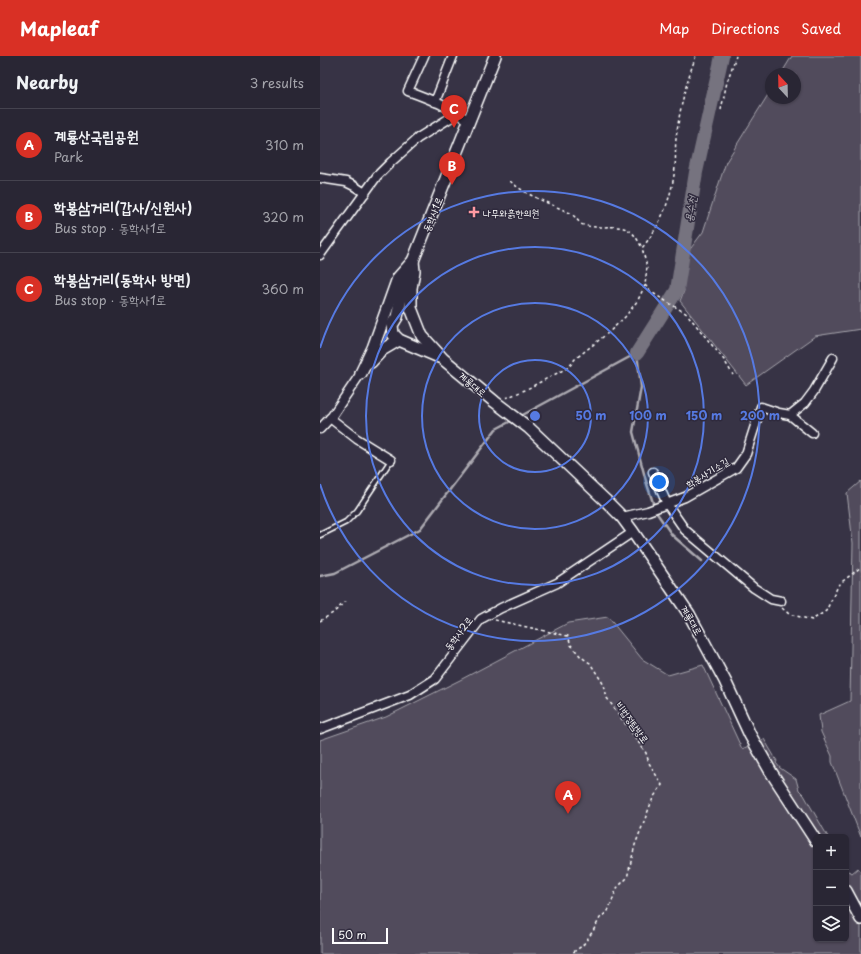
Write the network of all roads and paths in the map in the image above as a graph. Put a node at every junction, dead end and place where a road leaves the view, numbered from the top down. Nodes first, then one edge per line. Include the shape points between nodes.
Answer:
1 (424, 56) edge
2 (453, 56) edge
3 (495, 56) edge
4 (696, 56) edge
5 (736, 56) edge
6 (435, 102) junction
7 (721, 110) dead end
8 (458, 113) junction
9 (469, 121) junction
10 (320, 178) edge
11 (510, 181) dead end
12 (365, 193) junction
13 (642, 248) junction
14 (320, 255) edge
15 (410, 264) junction
16 (644, 285) junction
17 (397, 317) junction
18 (418, 324) junction
19 (392, 328) junction
20 (402, 341) junction
21 (373, 348) junction
22 (833, 358) dead end
23 (443, 359) junction
24 (361, 373) junction
25 (733, 375) dead end
26 (499, 405) junction
27 (790, 415) junction
28 (330, 418) junction
29 (320, 429) edge
30 (812, 433) dead end
31 (391, 460) joint
32 (653, 472) dead end
33 (664, 505) junction
34 (622, 517) junction
35 (633, 532) junction
36 (320, 535) edge
37 (861, 567) edge
38 (771, 599) junction
39 (347, 600) dead end
40 (781, 601) dead end
41 (488, 616) junction
42 (320, 621) edge
43 (320, 729) edge
44 (813, 836) edge
45 (849, 897) edge
46 (861, 919) edge
47 (571, 954) edge

1 - 6 street via 408,91
2 - 6 street
3 - 9 street, 동학사1로
4 - 13 path via 681,107 675,167 669,196 660,222
5 - 7 path
6 - 8 street
8 - 9 street
8 - 12 street via 409,145 377,176
9 - 15 street, 동학사1로
10 - 12 street via 346,182
11 - 13 path via 529,194 576,216 581,224 625,228 637,237
12 - 14 street
13 - 16 path via 647,267
15 - 17 street
15 - 18 street via 414,271 411,308
15 - 21 street via 398,278
16 - 25 path via 687,314
16 - 26 path via 638,300 625,317 569,367 525,390 500,398
17 - 18 street via 410,315
17 - 19 street
18 - 20 street via 416,337 408,342
18 - 23 street via 422,336
19 - 20 street via 393,334
19 - 21 street
20 - 23 street
20 - 24 street via 382,350
21 - 24 street
22 - 27 street via 805,403
23 - 26 street, 계룡대로
24 - 28 street
26 - 34 street, 계룡대로 via 529,428
27 - 30 street, 학봉사기소길
27 - 33 street, 학봉사기소길 via 761,407 746,454 736,468 685,497
28 - 29 street
28 - 31 street
31 - 36 lane via 357,511 346,522
32 - 33 street
33 - 34 street
33 - 38 street via 685,530 754,588
34 - 35 street, 계룡대로
35 - 41 street, 동학사2로 via 557,583
35 - 44 street, 계룡대로 via 689,614 750,735
37 - 38 path via 839,584 826,611 812,620 789,614
38 - 40 street
39 - 42 path
41 - 43 street, 동학사2로 via 481,619 435,679 410,695
41 - 47 path, 비법정탐방로 via 497,621 568,636 571,645 590,663 604,685 607,698 646,752 662,785 653,798 635,845 627,878 617,888 608,911 600,918 583,945
45 - 46 street

